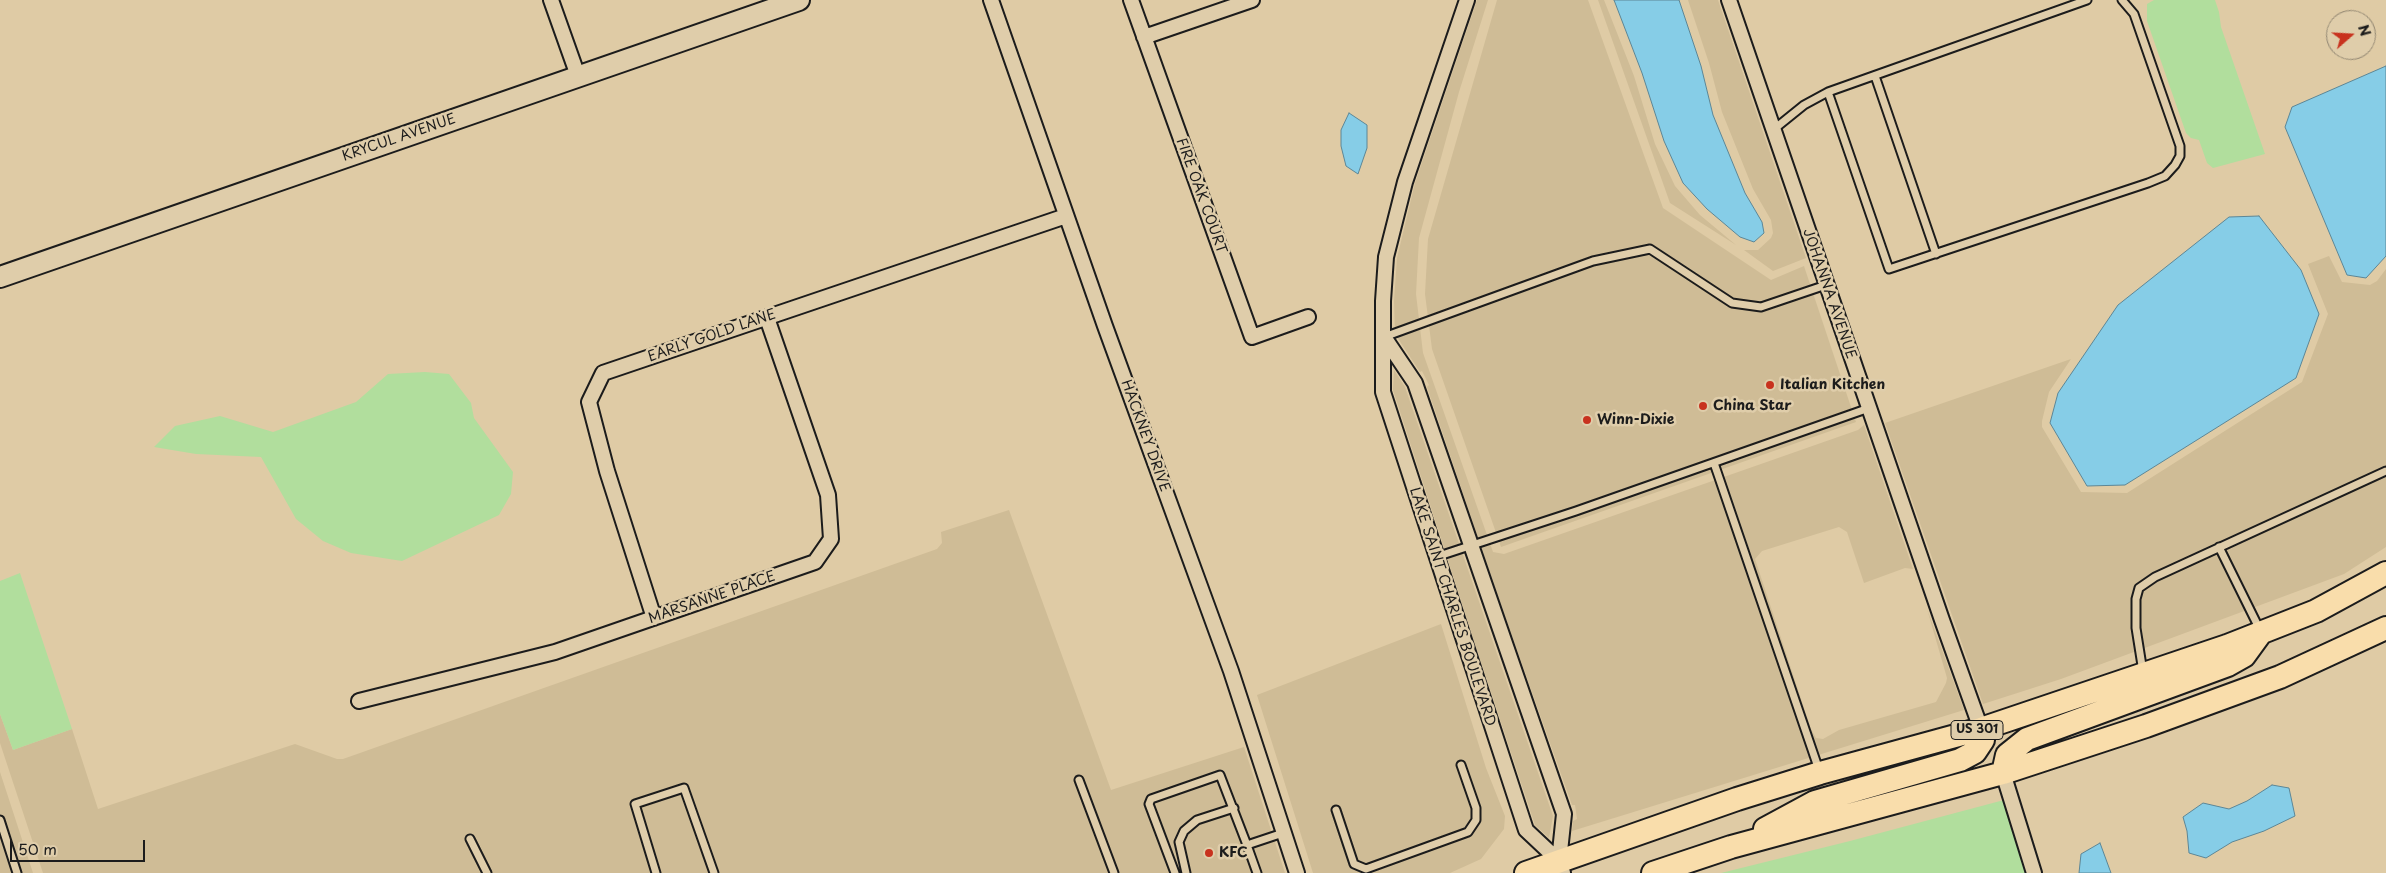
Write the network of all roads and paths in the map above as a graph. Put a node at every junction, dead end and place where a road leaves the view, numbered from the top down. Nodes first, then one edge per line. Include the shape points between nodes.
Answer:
1 (551, 0) edge
2 (799, 0) edge
3 (991, 0) edge
4 (1131, 0) edge
5 (1252, 0) edge
6 (1467, 0) edge
7 (1729, 0) edge
8 (2087, 0) edge
9 (2122, 0) edge
10 (1144, 37) junction
11 (578, 76) junction
12 (1875, 76) junction
13 (1828, 92) junction
14 (1773, 130) junction
15 (1066, 216) junction
16 (1936, 254) junction
17 (0, 277) edge
18 (1826, 285) junction
19 (1308, 317) dead end
20 (767, 318) junction
21 (1384, 337) junction
22 (1869, 408) junction
23 (1714, 463) junction
24 (2386, 471) edge
25 (1470, 546) junction
26 (2219, 547) junction
27 (1436, 557) junction
28 (2386, 573) edge
29 (654, 618) junction
30 (2386, 628) edge
31 (2262, 632) junction
32 (2143, 675) junction
33 (359, 701) dead end
34 (1981, 729) junction
35 (1461, 764) dead end
36 (1820, 773) junction
37 (2003, 773) junction
38 (1079, 780) dead end
39 (1234, 808) junction
40 (1336, 810) dead end
41 (0, 820) edge
42 (1283, 833) junction
43 (470, 839) dead end
44 (1247, 845) junction
45 (1731, 847) junction
46 (1561, 867) edge
47 (17, 873) edge
48 (487, 873) edge
49 (656, 873) edge
50 (714, 873) edge
51 (1114, 873) edge
52 (1175, 873) edge
53 (1186, 873) edge
54 (1257, 873) edge
55 (1296, 873) edge
56 (1526, 873) edge
57 (1653, 873) edge
58 (2034, 873) edge

1 - 11 street
2 - 11 street, KRYCUL AVENUE
3 - 15 street, HACKNEY DRIVE
4 - 10 street, FIRE OAK COURT
5 - 10 street
6 - 21 street, LAKE SAINT CHARLES BOULEVARD via 1405,182 1389,248 1383,301
7 - 14 street, JOHANNA AVENUE
8 - 12 lane
9 - 16 lane via 2134,14 2180,146 2180,156 2165,176
10 - 19 street, FIRE OAK COURT via 1252,337
11 - 17 street, KRYCUL AVENUE
12 - 13 lane
12 - 16 lane
13 - 14 lane via 1804,105
13 - 16 lane via 1889,269
14 - 18 street, JOHANNA AVENUE
15 - 20 street, EARLY GOLD LANE
15 - 42 street, HACKNEY DRIVE via 1230,671
18 - 21 lane via 1761,307 1732,303 1650,249 1592,261
18 - 22 street, JOHANNA AVENUE
20 - 29 street, MARSANNE PLACE via 828,495 831,539 815,562
20 - 29 street, EARLY GOLD LANE via 603,373 589,402 607,471
21 - 25 street via 1415,383
21 - 27 street, LAKE SAINT CHARLES BOULEVARD via 1383,392
22 - 23 lane
22 - 34 street, JOHANNA AVENUE
23 - 25 lane
23 - 36 lane
24 - 26 lane
25 - 27 lane
25 - 46 street via 1564,814
26 - 31 lane
26 - 32 lane via 2155,577 2140,588 2136,599 2136,628
27 - 46 street, LAKE SAINT CHARLES BOULEVARD via 1526,830
28 - 31 main road, US 301 via 2316,611
29 - 33 street, MARSANNE PLACE via 555,652
30 - 37 main road via 2280,677
31 - 32 main road, US 301
31 - 37 main road via 2244,656 2228,665 2027,739 2007,755
32 - 34 main road, US 301
34 - 36 main road, US 301
34 - 45 main road via 1983,740 1975,752 1960,760 1815,802
35 - 40 lane via 1476,808 1476,820 1468,832 1366,869 1354,864
36 - 46 main road, US 301 via 1737,799
37 - 45 main road
37 - 58 street
38 - 51 lane
39 - 44 lane
39 - 52 lane via 1220,776 1151,799 1149,804
39 - 53 lane via 1197,820 1184,831 1179,842
41 - 47 lane
42 - 44 lane
42 - 55 street, HACKNEY DRIVE
43 - 48 lane
44 - 54 lane
45 - 57 main road
46 - 56 main road, US 301
49 - 50 lane via 635,804 684,788

